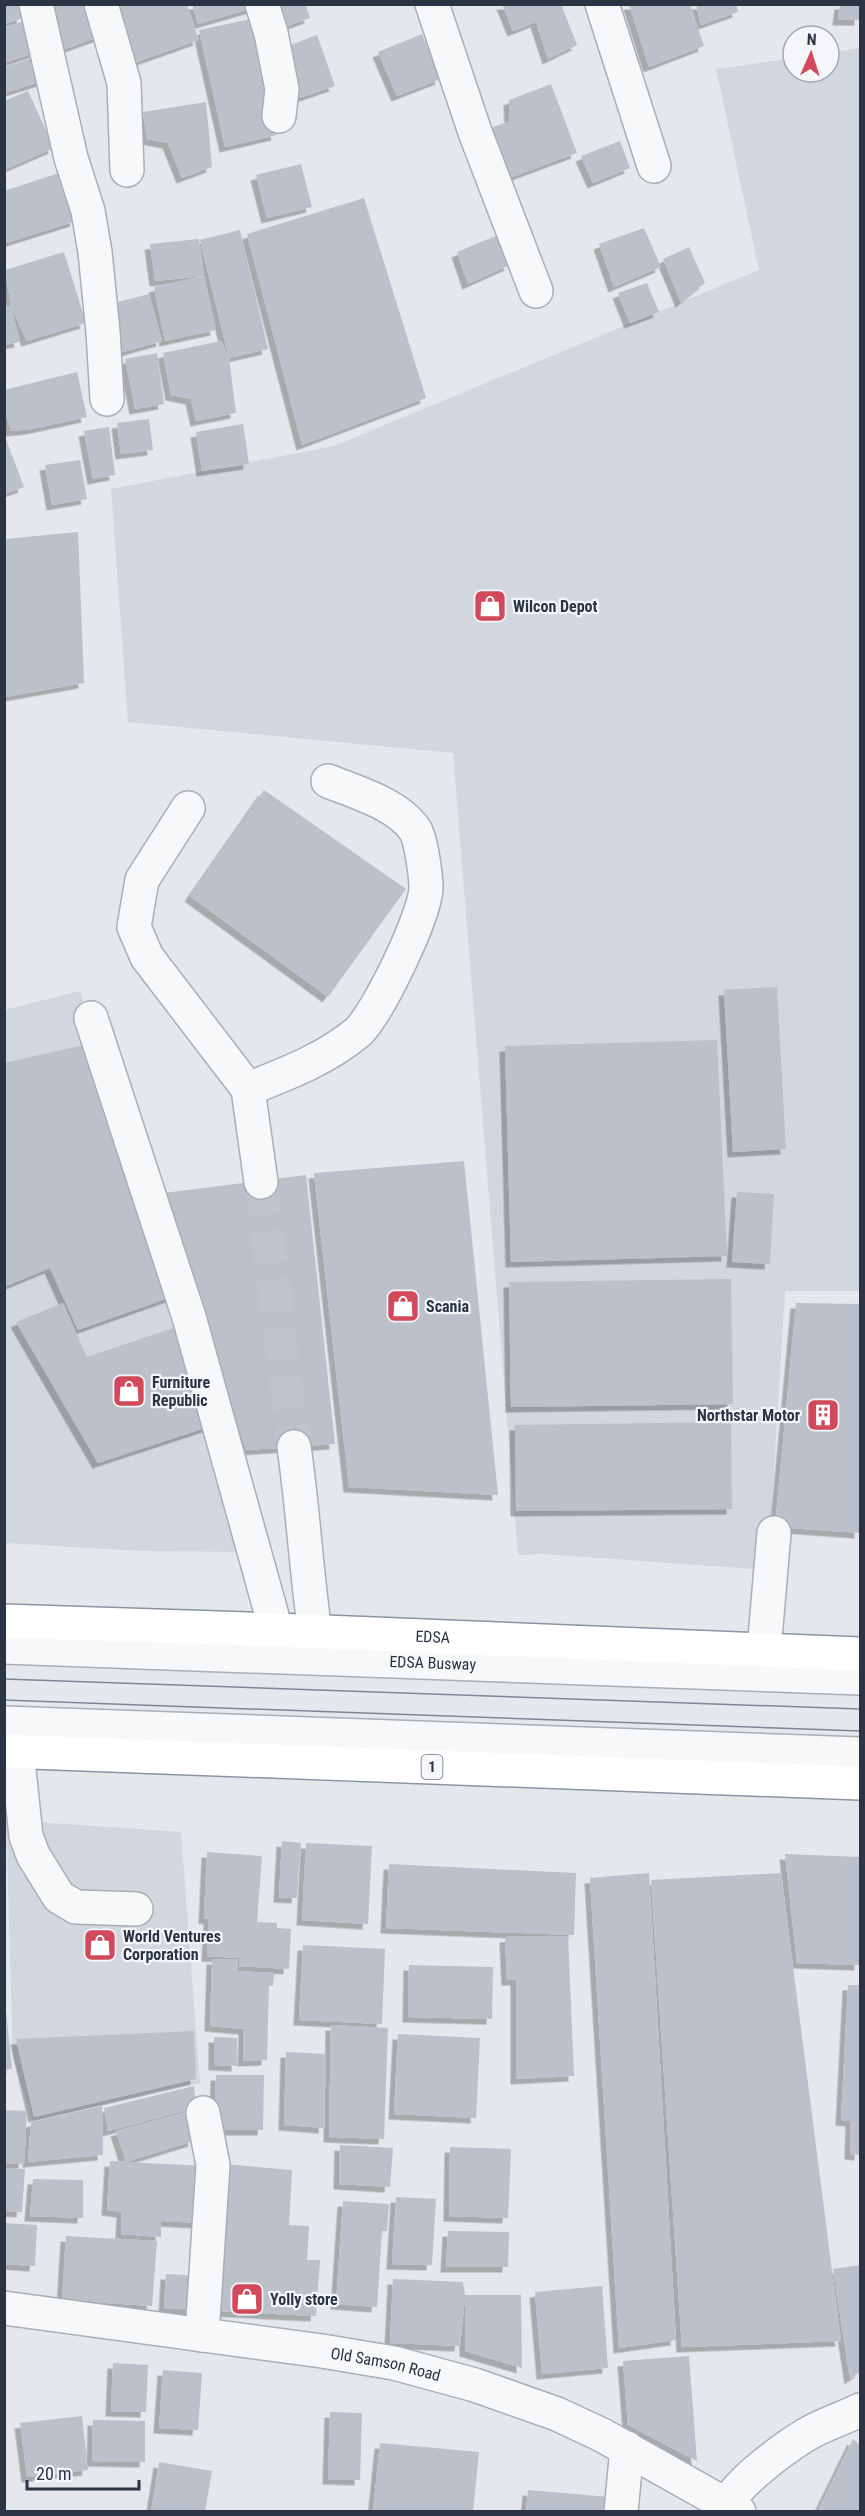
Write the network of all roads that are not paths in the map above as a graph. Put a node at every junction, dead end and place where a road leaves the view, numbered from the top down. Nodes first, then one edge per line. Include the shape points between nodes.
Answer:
1 (36, 4) edge
2 (101, 4) edge
3 (262, 4) edge
4 (432, 4) edge
5 (602, 4) edge
6 (279, 116) dead end
7 (654, 166) dead end
8 (128, 170) dead end
9 (536, 291) dead end
10 (107, 399) dead end
11 (328, 781) dead end
12 (188, 808) dead end
13 (91, 1018) dead end
14 (248, 1089) junction
15 (261, 1182) tunnel mouth
16 (294, 1447) tunnel mouth
17 (774, 1533) dead end
18 (4, 1621) edge
19 (276, 1630) junction
20 (315, 1632) junction
21 (4, 1647) edge
22 (764, 1650) junction
23 (861, 1654) edge
24 (861, 1678) edge
25 (9, 1742) edge
26 (861, 1754) edge
27 (861, 1784) edge
28 (136, 1909) dead end
29 (203, 2113) dead end
30 (4, 2308) edge
31 (202, 2335) junction
32 (861, 2410) edge
33 (627, 2448) junction
34 (729, 2509) edge
35 (621, 2511) edge

1 - 10 street via 71,158 88,211 101,309
2 - 8 street via 124,82
3 - 6 street via 282,89
4 - 9 street via 475,132
5 - 7 street
11 - 14 street via 390,807 416,830 426,889 414,932 398,967 360,1030 334,1050
12 - 14 street via 142,880 134,927 147,957
13 - 19 street via 189,1317
14 - 15 street
16 - 20 street
17 - 22 street
18 - 19 highway, EDSA
19 - 20 highway, EDSA
20 - 22 highway, EDSA
21 - 24 street, EDSA Busway
22 - 23 highway, EDSA
25 - 26 street
25 - 27 highway, 1
25 - 28 street via 26,1836 59,1897 76,1907
29 - 31 street via 213,2165
30 - 31 street, Old Samson Road
31 - 33 street, Old Samson Road via 394,2363 475,2385 558,2414
32 - 34 street via 785,2449 742,2485
33 - 34 street, Old Samson Road
33 - 35 street

